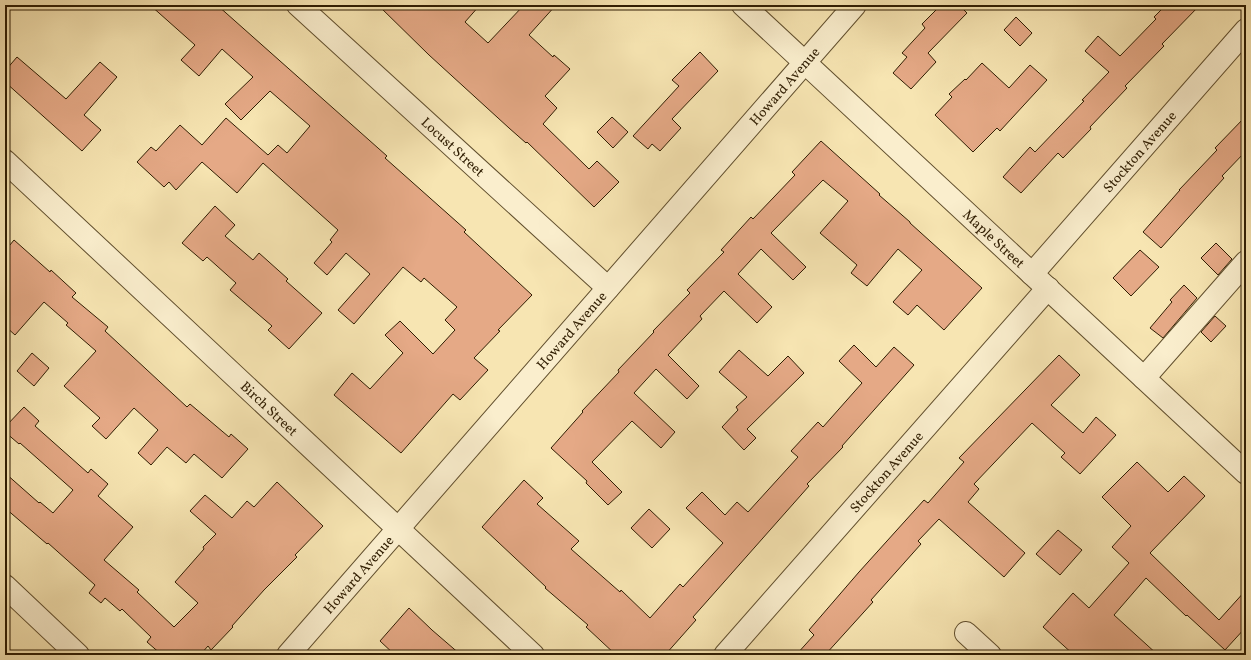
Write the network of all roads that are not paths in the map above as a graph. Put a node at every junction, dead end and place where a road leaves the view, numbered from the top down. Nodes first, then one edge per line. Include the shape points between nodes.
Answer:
1 (298, 5) edge
2 (743, 5) edge
3 (855, 5) edge
4 (1246, 30) edge
5 (805, 62) junction
6 (5, 161) edge
7 (1246, 262) edge
8 (1032, 274) junction
9 (608, 288) junction
10 (1048, 288) junction
11 (1144, 378) junction
12 (1246, 473) edge
13 (398, 528) junction
14 (5, 586) edge
15 (966, 633) dead end
16 (78, 655) edge
17 (288, 655) edge
18 (533, 655) edge
19 (725, 655) edge
20 (990, 655) edge

1 - 9 street, Locust Street
2 - 5 street, Maple Street
3 - 5 street, Howard Avenue
4 - 8 street, Stockton Avenue
5 - 8 street, Maple Street
5 - 9 street, Howard Avenue
6 - 13 street, Birch Street
7 - 11 street
8 - 10 street, Maple Street
9 - 13 street, Howard Avenue
10 - 11 street, Maple Street
10 - 19 street, Stockton Avenue
11 - 12 street, Maple Street
13 - 17 street, Howard Avenue
13 - 18 street, Birch Street
14 - 16 street
15 - 20 street

